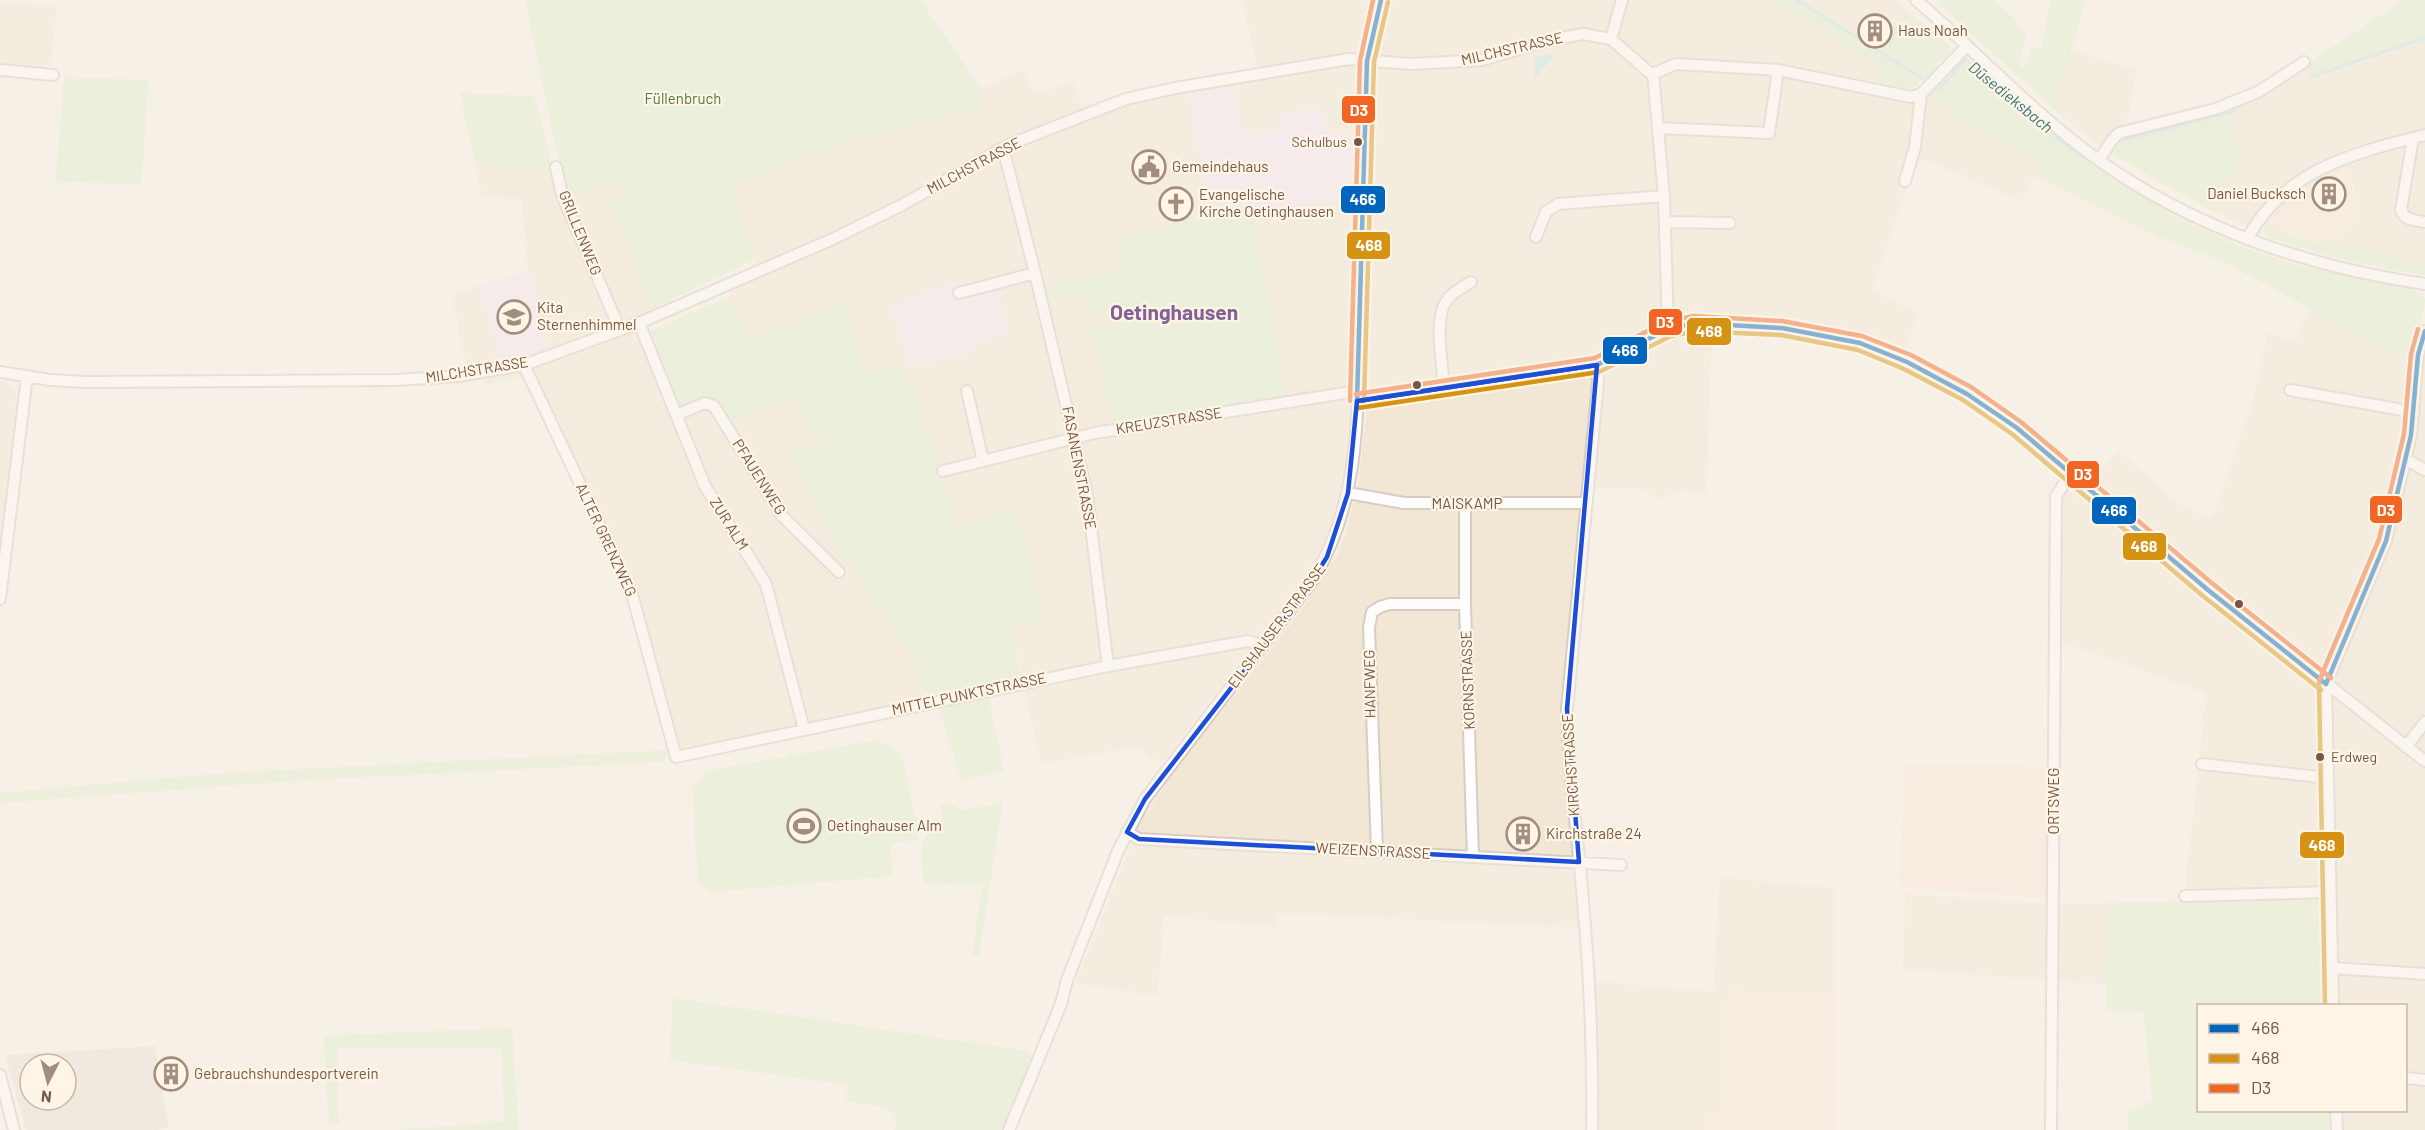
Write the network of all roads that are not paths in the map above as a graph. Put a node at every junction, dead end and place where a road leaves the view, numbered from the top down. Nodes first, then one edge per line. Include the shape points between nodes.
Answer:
1 (1381, 0) edge
2 (1622, 0) edge
3 (1916, 0) edge
4 (1611, 39) junction
5 (1967, 46) junction
6 (1367, 61) junction
7 (2304, 62) dead end
8 (0, 70) edge
9 (1778, 70) junction
10 (1653, 74) junction
11 (53, 75) dead end
12 (1921, 94) junction
13 (1659, 128) junction
14 (2425, 135) edge
15 (2413, 138) junction
16 (1003, 148) junction
17 (2099, 160) junction
18 (556, 167) dead end
19 (1905, 181) dead end
20 (1664, 196) junction
21 (1665, 222) junction
22 (2425, 222) edge
23 (1730, 223) dead end
24 (1536, 237) dead end
25 (2247, 239) junction
26 (1035, 273) junction
27 (1471, 282) dead end
28 (2425, 284) edge
29 (959, 293) dead end
30 (639, 323) junction
31 (1668, 329) junction
32 (620, 330) junction
33 (2425, 331) edge
34 (524, 364) junction
35 (1597, 365) junction
36 (0, 372) edge
37 (27, 376) junction
38 (1444, 389) junction
39 (2290, 390) dead end
40 (967, 391) dead end
41 (1357, 396) junction
42 (2415, 412) junction
43 (676, 415) junction
44 (1074, 438) junction
45 (2405, 459) junction
46 (983, 461) junction
47 (2425, 470) edge
48 (943, 471) dead end
49 (2070, 475) junction
50 (1348, 493) junction
51 (1465, 504) junction
52 (1587, 504) junction
53 (839, 572) dead end
54 (0, 600) edge
55 (1465, 603) junction
56 (1263, 646) junction
57 (1108, 666) junction
58 (2326, 684) junction
59 (2425, 722) edge
60 (804, 729) junction
61 (2406, 747) junction
62 (675, 757) joint
63 (2425, 761) edge
64 (2202, 764) dead end
65 (2328, 778) junction
66 (1127, 831) junction
67 (1377, 851) junction
68 (1473, 856) junction
69 (1579, 862) junction
70 (1621, 865) dead end
71 (2330, 892) junction
72 (2185, 896) dead end
73 (2332, 968) junction
74 (2425, 974) edge
75 (2333, 1004) edge
76 (0, 1075) edge
77 (2407, 1078) edge
78 (2425, 1080) edge
79 (2337, 1112) edge
80 (15, 1130) edge
81 (1009, 1130) edge
82 (1592, 1130) edge
83 (2050, 1130) edge
84 (2337, 1130) edge

1 - 6 street, EILSHAUSER STRASSE
2 - 4 street
3 - 5 street
4 - 6 street, MILCHSTRASSE via 1571,35 1482,60 1453,63
4 - 10 street
5 - 12 street
5 - 17 street
6 - 16 street, MILCHSTRASSE via 1349,59 1126,99
6 - 41 street, EILSHAUSER STRASSE
7 - 17 street via 2258,92 2216,109 2119,134
8 - 11 street
9 - 10 street via 1677,64
9 - 12 street via 1900,96
9 - 13 street via 1769,133
10 - 13 street
12 - 19 street via 1915,147
13 - 20 street
14 - 15 street
15 - 22 street via 2401,210 2407,219
15 - 25 street via 2338,159 2300,179 2265,214
16 - 26 street, FASANENSTRASSE
16 - 30 street, MILCHSTRASSE via 835,238
17 - 25 street via 2184,212
18 - 32 street, GRILLENWEG via 562,195
20 - 21 street
20 - 24 street via 1558,204 1546,212
21 - 23 street
21 - 31 street
25 - 28 street via 2312,261
26 - 29 street
26 - 44 street, FASANENSTRASSE
27 - 38 street via 1451,296 1442,311
30 - 32 street, MILCHSTRASSE
30 - 43 street, ZUR ALM
31 - 35 street, KREUZSTRASSE
31 - 49 street, KREUZSTRASSE via 1694,323 1744,324 1860,343 1907,362 1967,394 2017,428
32 - 34 street, MILCHSTRASSE
33 - 42 street via 2418,355
34 - 37 street, MILCHSTRASSE via 458,375 346,382 87,382
34 - 62 street, ALTER GRENZWEG via 632,594
35 - 38 street, KREUZSTRASSE
35 - 52 street, KIRCHSTRASSE
36 - 37 street, MILCHSTRASSE
37 - 54 street
38 - 41 street, KREUZSTRASSE
39 - 42 street
40 - 46 street
41 - 44 street, KREUZSTRASSE
41 - 50 street, EILSHAUSER STRASSE
42 - 45 street
43 - 53 street, PFAUENWEG via 705,403 714,406 782,516
43 - 60 street, ZUR ALM via 705,486 766,584
44 - 46 street, KREUZSTRASSE
44 - 57 street, FASANENSTRASSE via 1087,494
45 - 47 street
45 - 58 street via 2386,541
46 - 48 street, KREUZSTRASSE
49 - 58 street, KREUZSTRASSE
49 - 83 street, ORTSWEG via 2056,496
50 - 51 street, MAISKAMP via 1404,503
50 - 56 street, EILSHAUSER STRASSE via 1327,557
51 - 52 street, MAISKAMP
51 - 55 street, KORNSTRASSE
52 - 69 street, KIRCHSTRASSE via 1567,708
55 - 67 street, HANFWEG via 1390,604 1372,612 1369,628
55 - 68 street, KORNSTRASSE
56 - 57 street, MITTELPUNKTSTRASSE via 1248,641
56 - 66 street, EILSHAUSER STRASSE via 1146,799
57 - 60 street, MITTELPUNKTSTRASSE
58 - 61 street, KREUZSTRASSE
58 - 65 street
59 - 61 street
60 - 62 street, MITTELPUNKTSTRASSE
61 - 63 street, KREUZSTRASSE
64 - 65 street
65 - 71 street
66 - 67 street, WEIZENSTRASSE via 1140,839
66 - 81 street, EILSHAUSER STRASSE
67 - 68 street, WEIZENSTRASSE
68 - 69 street, WEIZENSTRASSE
69 - 70 street, WEIZENSTRASSE
69 - 82 street, KIRCHSTRASSE via 1590,990
71 - 72 street
71 - 73 street
73 - 74 street
73 - 75 street
76 - 80 street
77 - 78 street
79 - 84 street

